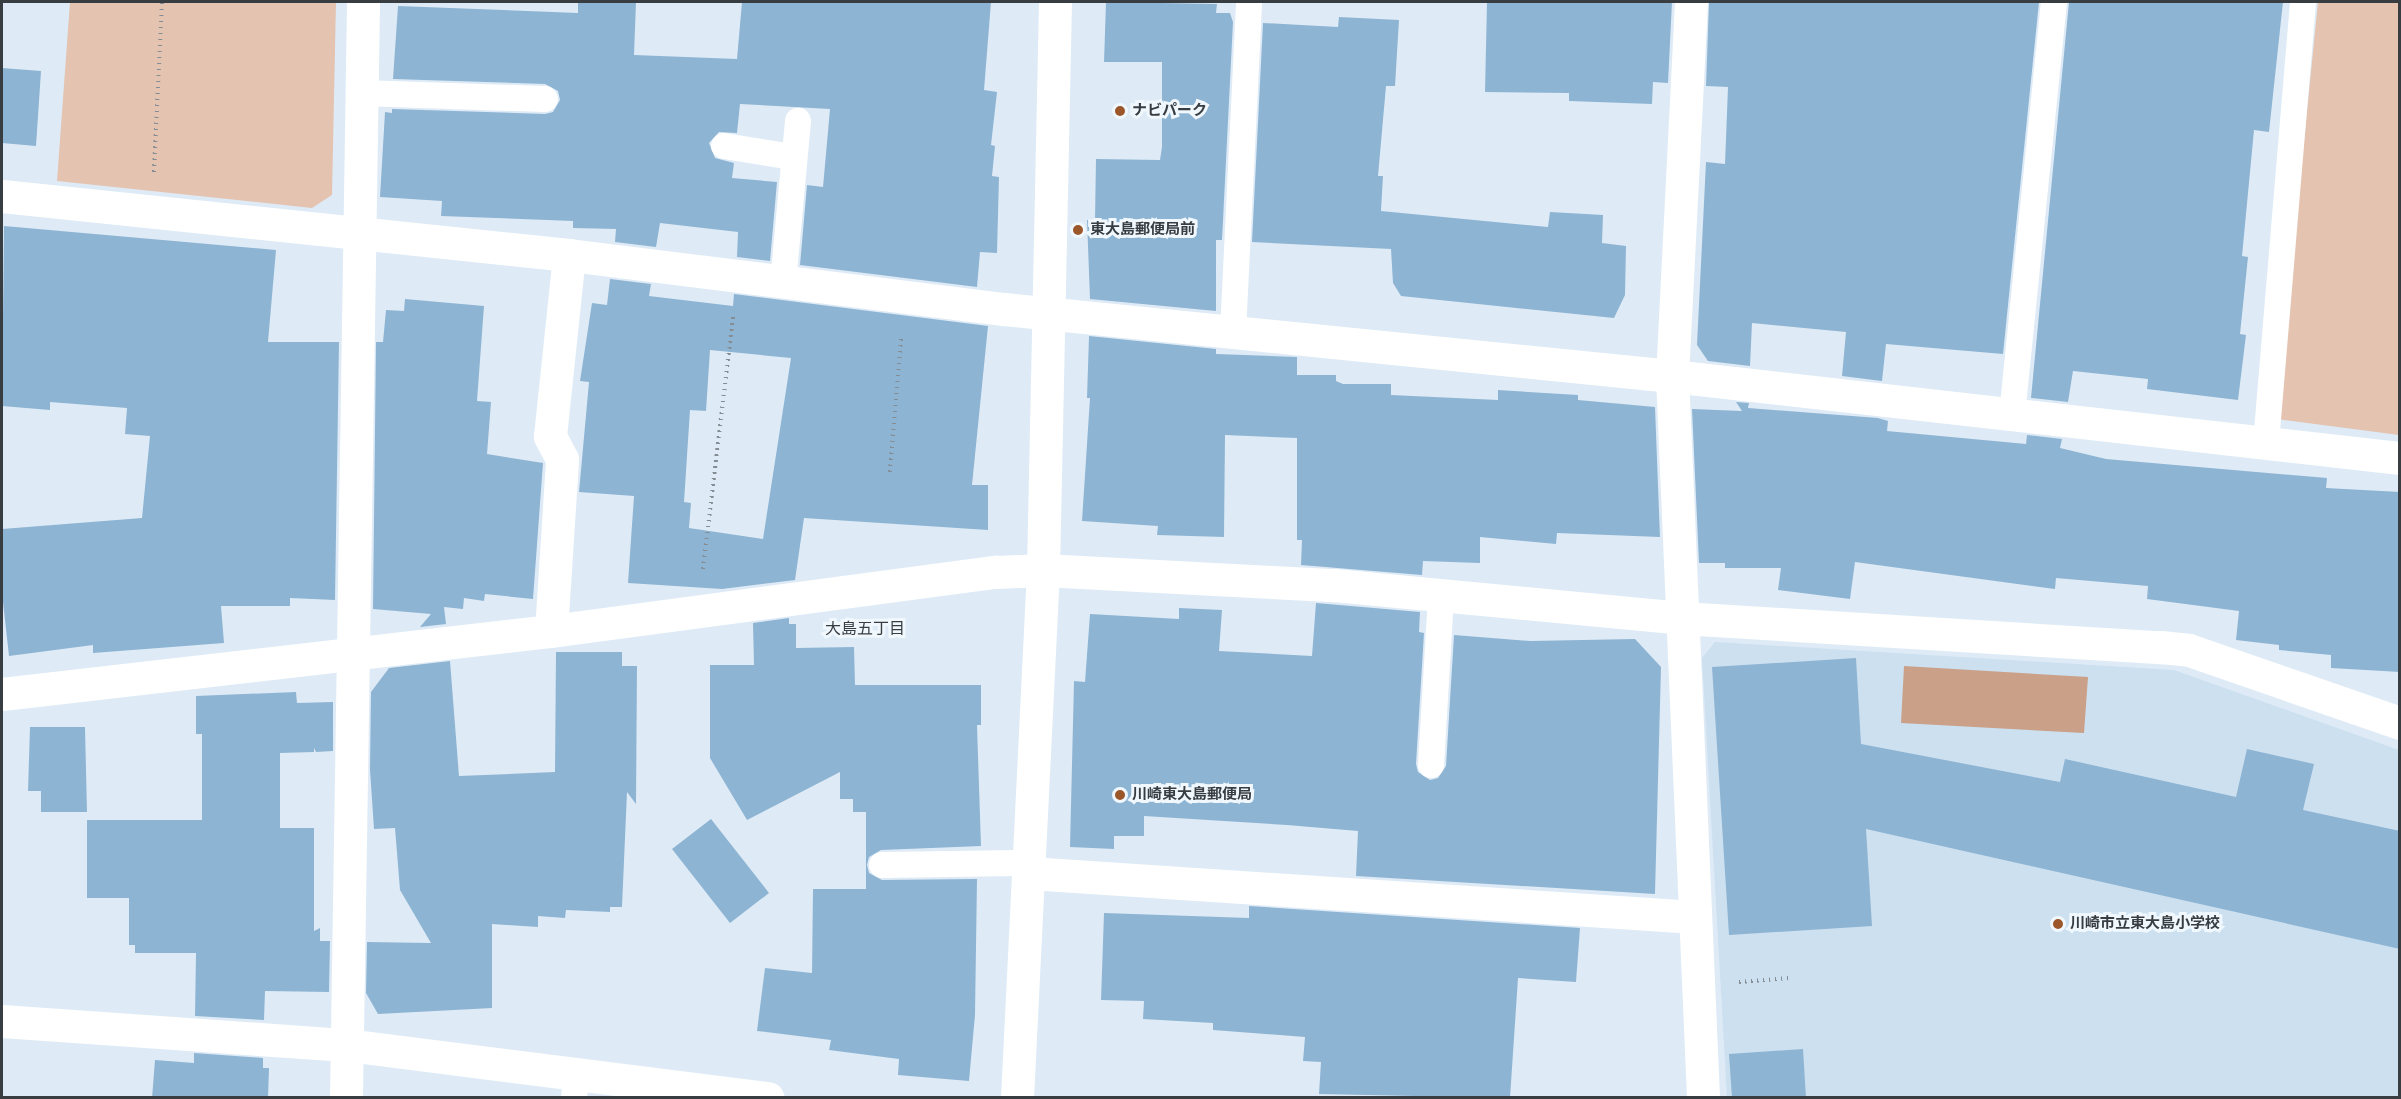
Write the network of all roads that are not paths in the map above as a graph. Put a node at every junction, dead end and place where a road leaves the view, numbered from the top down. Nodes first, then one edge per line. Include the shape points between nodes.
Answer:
1 (363, 2) edge
2 (1055, 2) edge
3 (1249, 2) edge
4 (1691, 2) edge
5 (2054, 2) edge
6 (2303, 2) edge
7 (362, 93) junction
8 (545, 99) dead end
9 (798, 121) dead end
10 (724, 146) dead end
11 (793, 157) junction
12 (2, 196) edge
13 (359, 234) junction
14 (569, 255) junction
15 (783, 283) junction
16 (1048, 314) junction
17 (1233, 332) junction
18 (1672, 376) junction
19 (2012, 414) junction
20 (2266, 443) junction
21 (2400, 458) edge
22 (1043, 570) junction
23 (1441, 595) junction
24 (1680, 618) junction
25 (551, 631) junction
26 (354, 652) junction
27 (2, 694) edge
28 (2400, 723) edge
29 (1431, 765) dead end
30 (882, 865) dead end
31 (1029, 868) junction
32 (1695, 917) junction
33 (2, 1021) edge
34 (347, 1045) junction
35 (575, 1085) edge
36 (346, 1098) edge
37 (768, 1098) edge
38 (1017, 1098) edge
39 (1703, 1098) edge

1 - 7 street
2 - 16 street
3 - 17 lane
4 - 18 street
5 - 19 lane
6 - 20 lane
7 - 8 lane
7 - 13 street
9 - 11 lane
10 - 11 lane
11 - 15 lane
12 - 13 street
13 - 14 street
13 - 26 street
14 - 15 street
14 - 25 street via 550,436 562,459
15 - 16 street
16 - 17 street
16 - 22 street
17 - 18 street
18 - 19 street
18 - 24 street
19 - 20 street
20 - 21 street
22 - 23 street via 1334,585
22 - 25 street via 996,572
22 - 31 street
23 - 24 street
23 - 29 lane
24 - 28 street via 2189,650
24 - 32 street
25 - 26 street
26 - 27 street
26 - 34 street
30 - 31 lane
31 - 32 street
31 - 38 street
32 - 39 street
33 - 34 street
34 - 35 street
34 - 36 street
35 - 37 street

